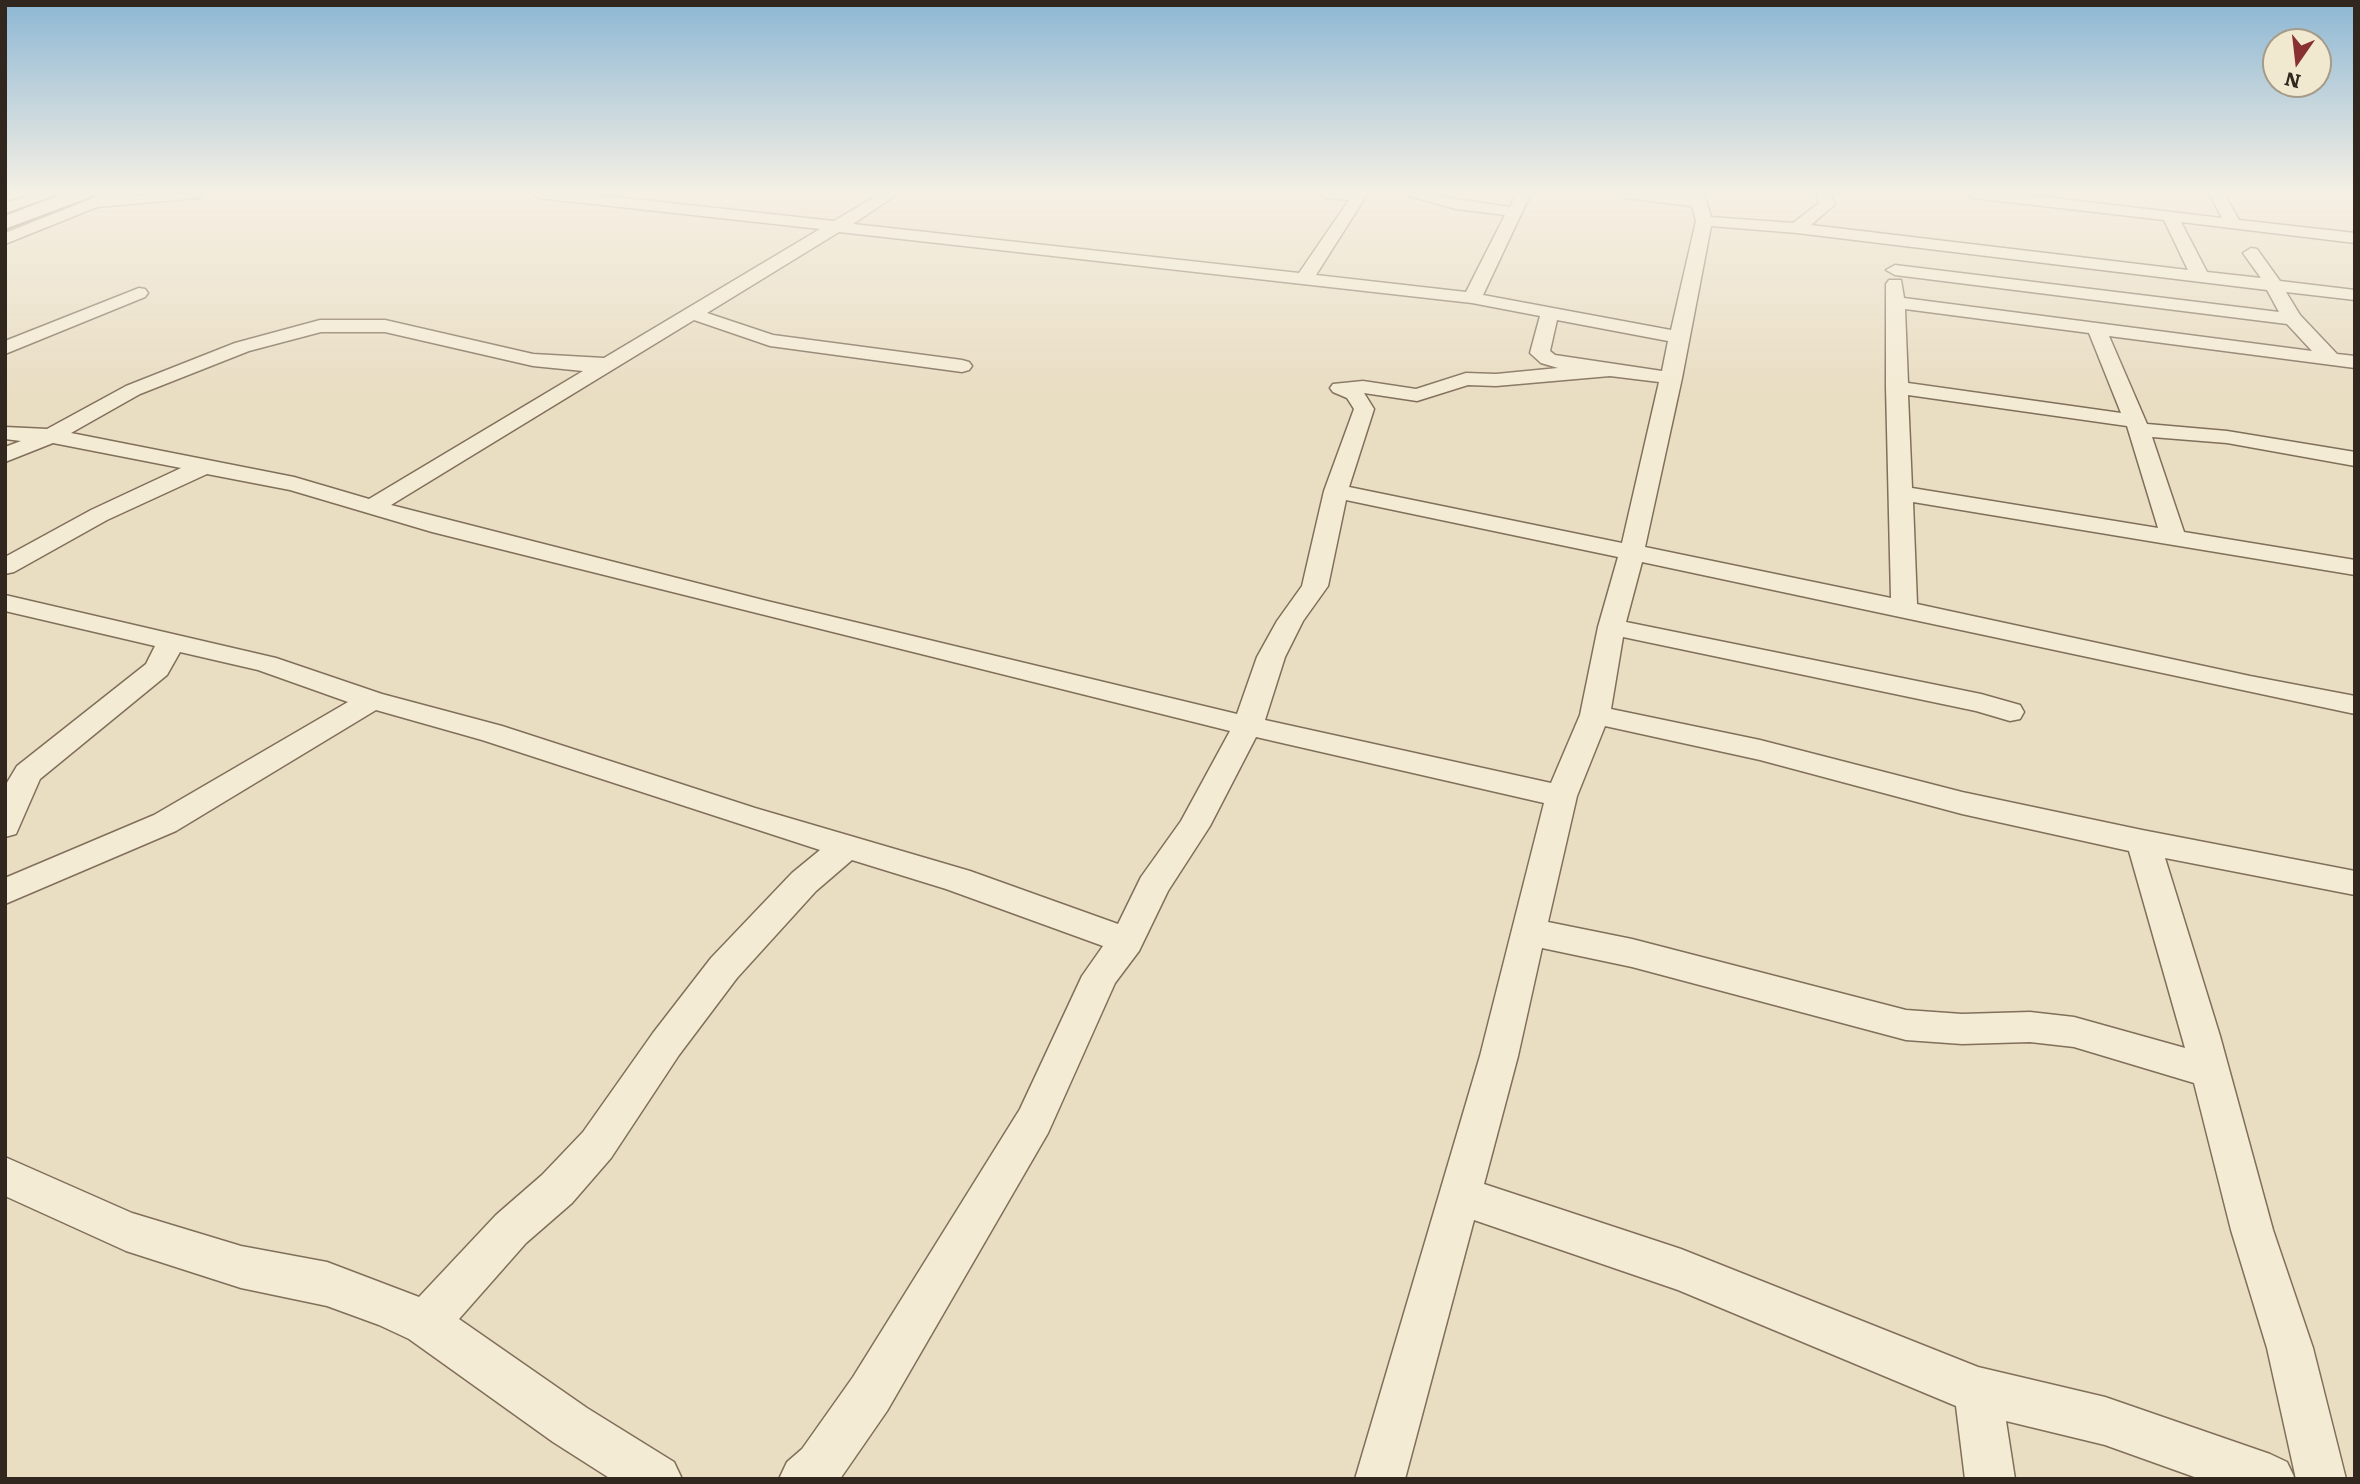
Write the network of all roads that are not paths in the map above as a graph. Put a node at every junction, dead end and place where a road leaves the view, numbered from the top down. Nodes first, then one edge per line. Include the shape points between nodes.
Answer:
1 (777, 262) edge
2 (1163, 262) edge
3 (1315, 262) edge
4 (1490, 262) edge
5 (1691, 262) edge
6 (1892, 262) edge
7 (2085, 262) edge
8 (2193, 262) edge
9 (2258, 262) edge
10 (1895, 270) junction
11 (2200, 276) junction
12 (1305, 278) junction
13 (2275, 286) junction
14 (2054, 290) junction
15 (139, 293) dead end
16 (2355, 295) edge
17 (1472, 298) junction
18 (1895, 302) junction
19 (1550, 312) junction
20 (692, 314) junction
21 (2293, 319) junction
22 (2063, 326) junction
23 (2098, 331) junction
24 (1679, 337) junction
25 (5, 348) edge
26 (2332, 360) junction
27 (2355, 362) edge
28 (610, 364) junction
29 (962, 366) dead end
30 (1609, 370) junction
31 (1672, 378) junction
32 (1896, 387) junction
33 (2137, 426) junction
34 (5, 433) edge
35 (51, 436) junction
36 (5, 454) edge
37 (2353, 465) edge
38 (203, 467) junction
39 (1336, 491) junction
40 (1901, 493) junction
41 (373, 506) junction
42 (2174, 540) junction
43 (1632, 552) junction
44 (5, 566) edge
45 (2355, 568) edge
46 (5, 603) edge
47 (1904, 609) junction
48 (1611, 627) junction
49 (170, 643) junction
50 (372, 700) junction
51 (2355, 705) edge
52 (2010, 712) dead end
53 (1595, 715) junction
54 (1248, 726) junction
55 (1561, 796) junction
56 (5, 826) edge
57 (2141, 842) junction
58 (847, 846) junction
59 (2355, 883) edge
60 (5, 892) edge
61 (1529, 932) junction
62 (1127, 941) junction
63 (2210, 1071) junction
64 (5, 1176) edge
65 (1460, 1195) junction
66 (425, 1323) junction
67 (1978, 1391) junction
68 (657, 1479) edge
69 (804, 1479) edge
70 (1380, 1479) edge
71 (1990, 1479) edge
72 (2270, 1479) edge
73 (2321, 1479) edge

1 - 20 street
2 - 12 street
3 - 12 street
4 - 17 street
5 - 24 street
6 - 10 street
7 - 11 street
8 - 11 street
9 - 13 street
10 - 14 street
10 - 18 street
11 - 13 street
12 - 17 street
13 - 16 street
13 - 21 street
14 - 21 street
14 - 22 street
15 - 25 street
17 - 19 street
18 - 22 street
18 - 32 street
19 - 24 street
19 - 30 street via 1540,353 1560,363
20 - 28 street
20 - 29 street via 769,340
21 - 26 street
22 - 23 street
23 - 26 street
23 - 33 street
24 - 31 street
26 - 27 street
28 - 35 street via 533,360 385,326 320,326 242,346 133,390
28 - 41 street
30 - 31 street
30 - 39 street via 1461,380 1417,394 1340,387 1354,394 1364,409
31 - 43 street
32 - 33 street
32 - 40 street
33 - 37 street via 2227,437
33 - 42 street
34 - 35 street
35 - 36 street
35 - 38 street
38 - 41 street via 294,484
38 - 44 street via 99,515
39 - 43 street
39 - 54 street via 1315,586 1271,657
40 - 42 street
40 - 47 street
41 - 54 street via 440,527
42 - 45 street
43 - 47 street
43 - 48 street
46 - 49 street
47 - 51 street
48 - 52 street
48 - 53 street
49 - 50 street via 266,664
49 - 56 street via 156,669 28,773
50 - 58 street via 492,733
50 - 60 street via 165,823
53 - 55 street
53 - 57 street
54 - 55 street
54 - 62 street via 1194,826 1153,886
55 - 61 street
57 - 59 street
57 - 63 street
58 - 62 street
58 - 66 street via 804,882 718,975 597,1145
61 - 63 street via 1632,953 1906,1026 2074,1032
61 - 65 street
62 - 69 street via 1100,976 1034,1121 996,1186 870,1394 819,1466
63 - 73 street via 2252,1230 2290,1348
64 - 66 street via 126,1231 241,1266 327,1284
65 - 67 street via 1681,1270
65 - 70 street
66 - 68 street via 570,1425
67 - 71 street
67 - 72 street via 2105,1421

